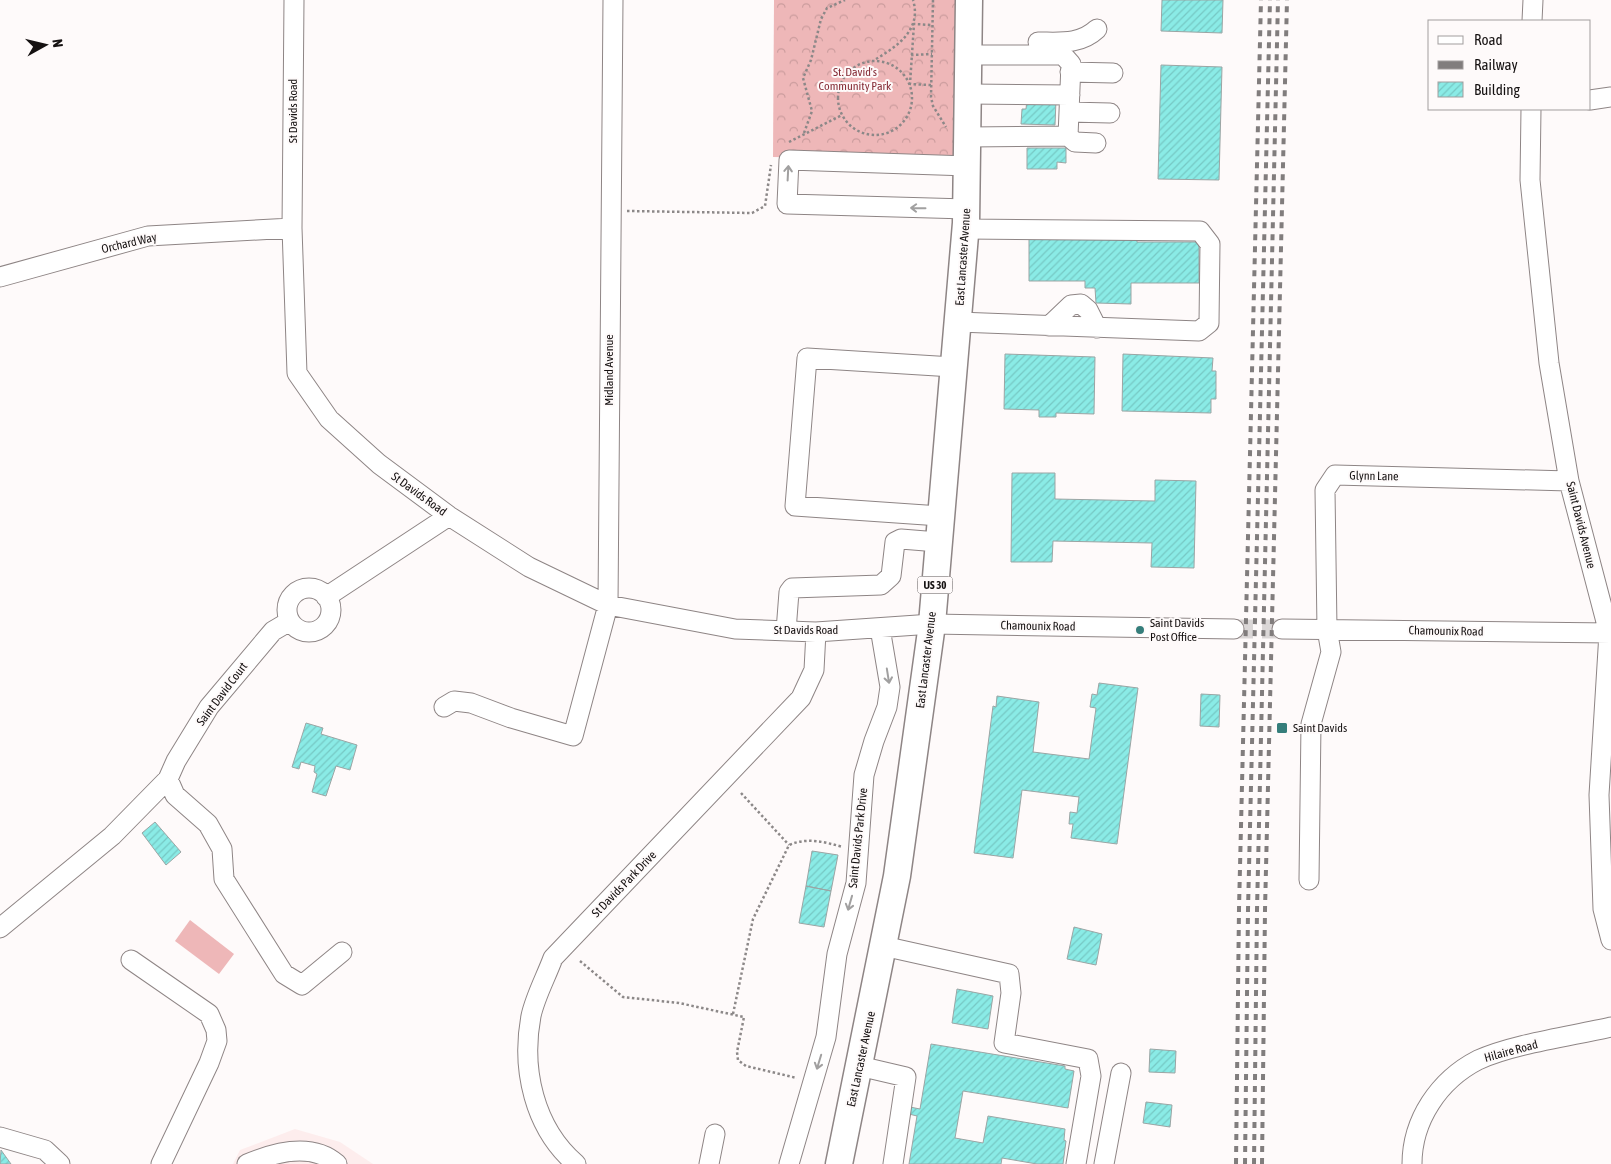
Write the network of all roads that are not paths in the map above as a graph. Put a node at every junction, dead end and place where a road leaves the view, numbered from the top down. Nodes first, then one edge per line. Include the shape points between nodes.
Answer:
1 (294, 0) edge
2 (613, 0) edge
3 (969, 0) edge
4 (1533, 0) edge
5 (1532, 20) edge
6 (1096, 29) dead end
7 (969, 49) junction
8 (1070, 72) junction
9 (1113, 74) dead end
10 (969, 94) junction
11 (1611, 97) edge
12 (1591, 100) edge
13 (1070, 104) junction
14 (1531, 110) edge
15 (1110, 112) dead end
16 (958, 136) junction
17 (1068, 136) junction
18 (1096, 142) dead end
19 (968, 166) junction
20 (966, 219) junction
21 (292, 228) junction
22 (0, 277) edge
23 (958, 322) junction
24 (953, 367) junction
25 (1570, 481) junction
26 (450, 516) junction
27 (940, 516) junction
28 (938, 542) junction
29 (326, 597) junction
30 (608, 605) junction
31 (290, 621) junction
32 (932, 624) junction
33 (880, 628) junction
34 (1234, 629) tunnel mouth
35 (1282, 629) tunnel mouth
36 (1327, 629) junction
37 (786, 631) junction
38 (816, 632) junction
39 (1610, 633) edge
40 (444, 707) dead end
41 (168, 779) junction
42 (1309, 880) dead end
43 (0, 928) edge
44 (1611, 940) edge
45 (884, 946) junction
46 (342, 952) dead end
47 (130, 960) dead end
48 (1611, 1027) edge
49 (859, 1066) junction
50 (1120, 1073) dead end
51 (715, 1134) dead end
52 (0, 1137) edge
53 (60, 1164) edge
54 (162, 1164) edge
55 (247, 1164) edge
56 (337, 1164) edge
57 (576, 1164) edge
58 (709, 1164) edge
59 (790, 1164) edge
60 (839, 1164) edge
61 (893, 1164) edge
62 (1076, 1164) edge
63 (1104, 1164) edge
64 (1412, 1164) edge

1 - 21 street, St Davids Road
2 - 30 street, Midland Avenue
3 - 7 highway, East Lancaster Avenue / US 30
4 - 5 street
6 - 7 street via 1089,37 1073,42
7 - 8 street via 1063,55 1071,64
7 - 10 highway, East Lancaster Avenue / US 30
8 - 9 street
8 - 13 street
10 - 13 street
10 - 16 highway, East Lancaster Avenue / US 30
11 - 12 street
13 - 15 street
13 - 17 street
14 - 25 street, Saint Davids Avenue via 1530,180 1548,354
16 - 17 street
16 - 19 highway, East Lancaster Avenue / US 30
17 - 18 street via 1075,142
19 - 20 highway, East Lancaster Avenue / US 30
20 -> 19 street via 786,204 789,160
20 - 23 highway, East Lancaster Avenue / US 30
20 - 23 street via 1200,232 1210,244 1209,323 1199,332
21 - 22 street, Orchard Way via 148,236
21 - 26 street, St Davids Road via 297,373 329,419 378,464
23 - 24 highway, East Lancaster Avenue / US 30
24 - 27 highway, East Lancaster Avenue / US 30
24 - 27 street via 807,358 795,506
25 - 36 street, Glynn Lane via 1335,475 1325,490
25 - 39 street, Saint Davids Avenue
26 - 29 street
26 - 30 street, St Davids Road via 530,567
27 - 28 highway, East Lancaster Avenue / US 30
28 - 32 highway, East Lancaster Avenue / US 30
28 - 37 street via 901,539 895,542 891,576 881,585 792,588
29 - 31 street via 311,588 296,593 288,605
29 - 31 street via 331,610 322,627 312,632 304,631
30 - 37 street, St Davids Road via 735,629
30 - 40 street, Midland Avenue via 573,736 470,703 454,701
31 - 41 street, Saint David Court via 273,631 209,707
32 - 33 street, St Davids Road
32 - 34 street, Chamounix Road
32 - 45 highway, East Lancaster Avenue / US 30
33 - 38 street, St Davids Road
33 -> 59 street, Saint Davids Park Drive via 890,687 887,708 864,775 856,883 837,954 826,1037
35 - 36 street, Chamounix Road
36 - 39 street, Chamounix Road
36 - 42 street via 1331,652 1311,724
37 - 38 street, St Davids Road
38 - 57 street, St Davids Park Drive via 814,670 801,698 553,958 532,1014 527,1059 531,1084 545,1126 564,1154
39 - 44 street, Saint Davids Avenue via 1599,795 1603,909
41 - 43 street, Saint David Court via 112,836
41 - 46 street via 176,795 208,824 222,849 224,879 284,974 302,985
45 - 49 highway, East Lancaster Avenue / US 30
45 - 62 street via 1009,974 1011,993 1004,1043 1088,1059 1091,1076
47 - 54 street via 210,1014 216,1030 217,1041 209,1063
48 - 64 street, Hilaire Road via 1495,1053 1462,1071 1424,1111 1416,1131
49 - 60 highway, East Lancaster Avenue / US 30
49 - 61 street via 906,1077
50 - 63 street
51 - 58 street
52 - 53 street via 45,1150
55 - 56 street via 270,1154 308,1151 329,1156

